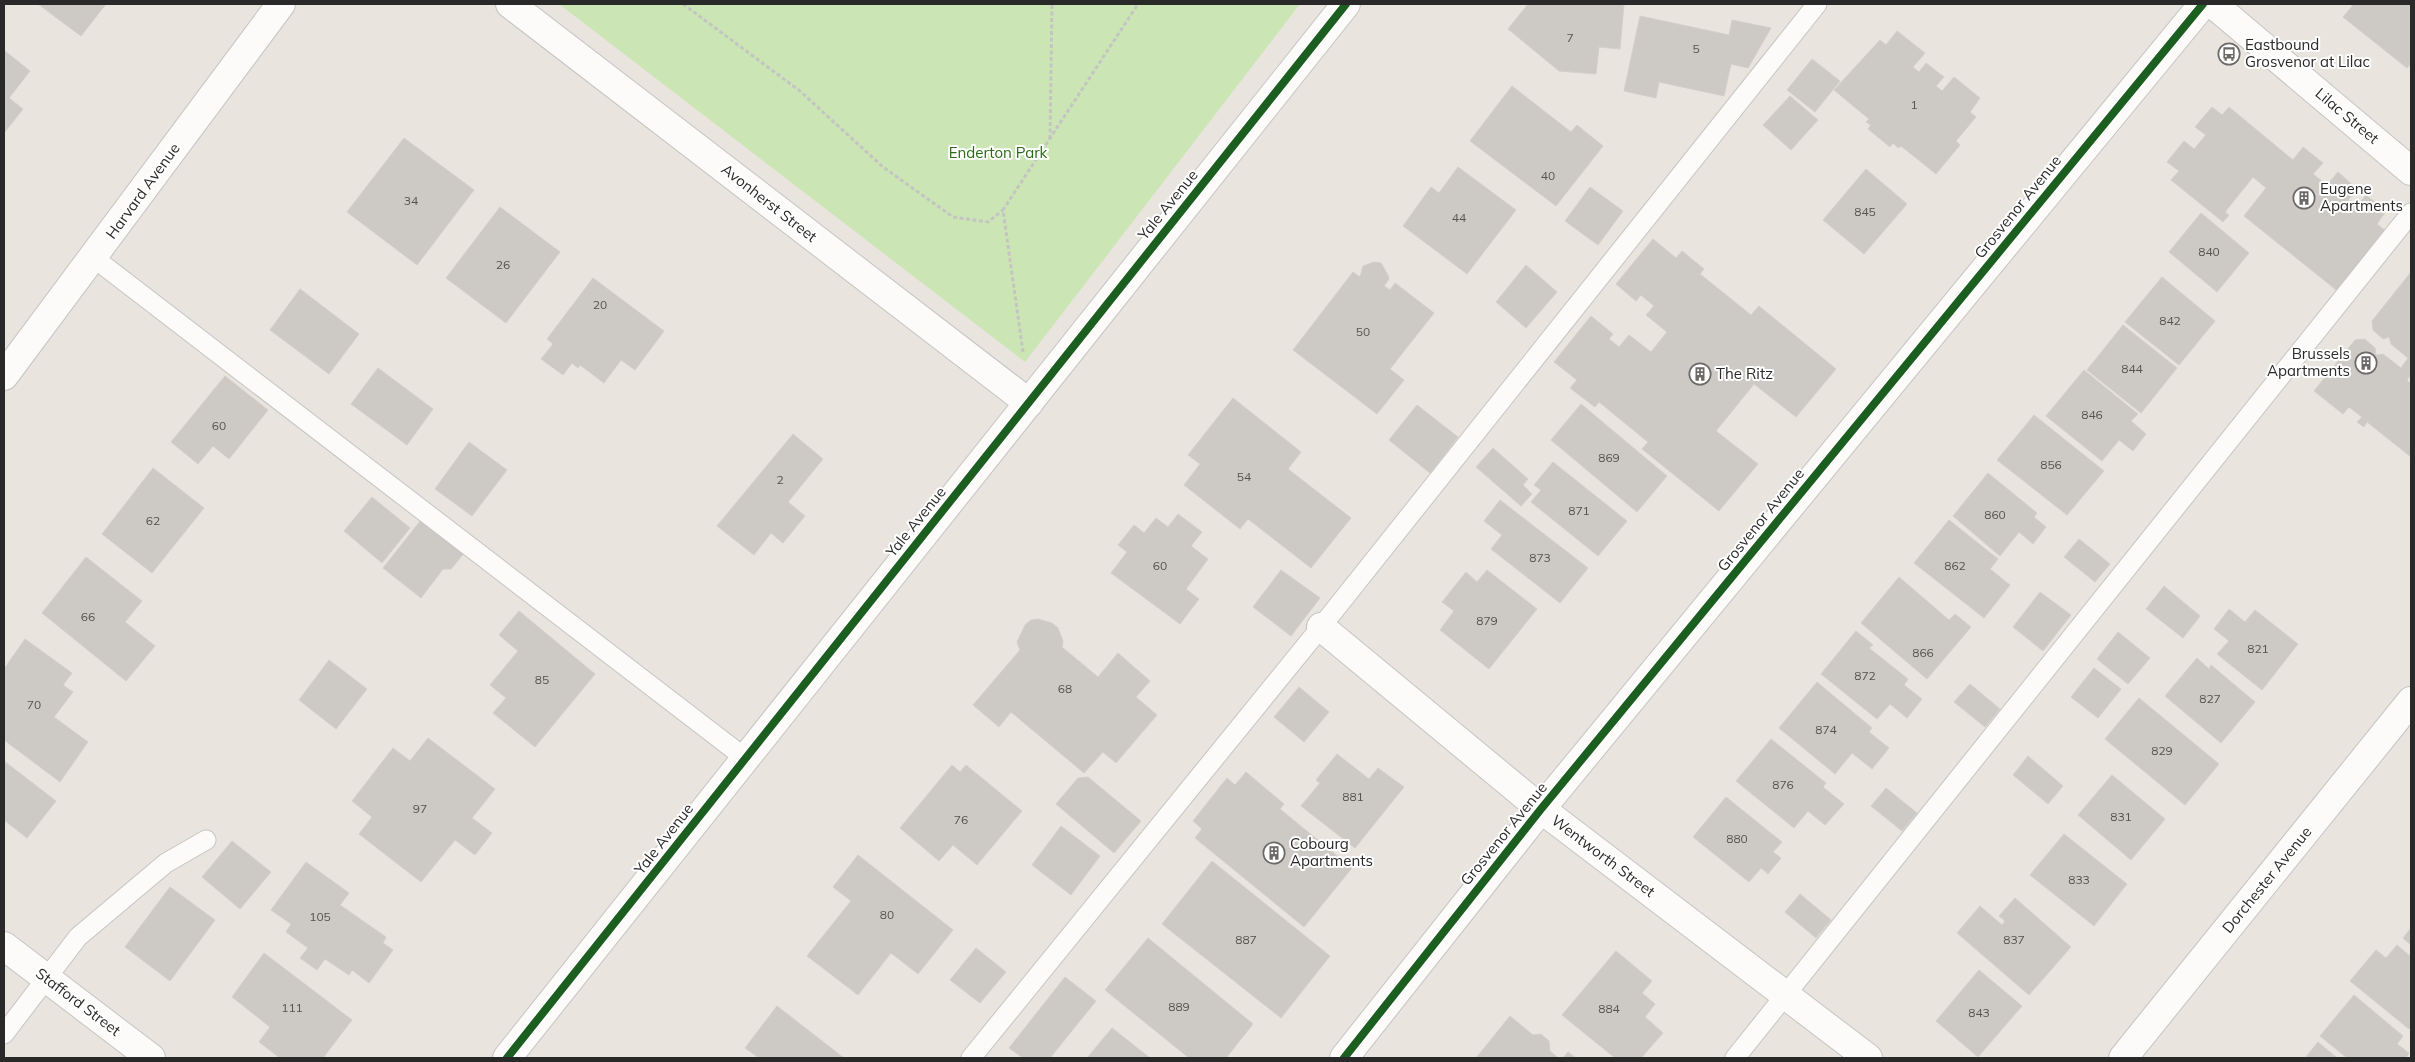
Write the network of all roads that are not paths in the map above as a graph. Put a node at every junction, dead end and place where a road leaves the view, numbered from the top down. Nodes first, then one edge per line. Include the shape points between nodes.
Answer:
1 (281, 4) edge
2 (510, 4) edge
3 (1346, 4) edge
4 (1817, 4) edge
5 (2203, 4) edge
6 (2213, 4) edge
7 (2411, 171) edge
8 (2411, 212) edge
9 (94, 258) junction
10 (4, 376) edge
11 (1029, 403) junction
12 (1321, 627) junction
13 (2411, 701) edge
14 (745, 758) junction
15 (1541, 809) junction
16 (206, 840) dead end
17 (4, 946) edge
18 (46, 978) junction
19 (1787, 994) junction
20 (4, 1034) edge
21 (151, 1058) edge
22 (507, 1058) edge
23 (970, 1058) edge
24 (1344, 1058) edge
25 (1735, 1058) edge
26 (1868, 1058) edge
27 (2123, 1058) edge

1 - 9 street, Harvard Avenue
2 - 11 street, Avonherst Street
3 - 11 street, Yale Avenue
4 - 12 lane
5 - 15 street, Grosvenor Avenue
6 - 7 street, Lilac Street
8 - 19 lane
9 - 10 street, Harvard Avenue
9 - 14 lane
11 - 14 street, Yale Avenue
12 - 15 street, Wentworth Street
12 - 23 lane
13 - 27 street, Dorchester Avenue
14 - 22 street, Yale Avenue
15 - 19 street, Wentworth Street
15 - 24 street, Grosvenor Avenue
16 - 18 lane via 166,863 78,937
17 - 18 street, Stafford Street
18 - 20 lane
18 - 21 street, Stafford Street
19 - 25 lane
19 - 26 street, Wentworth Street

